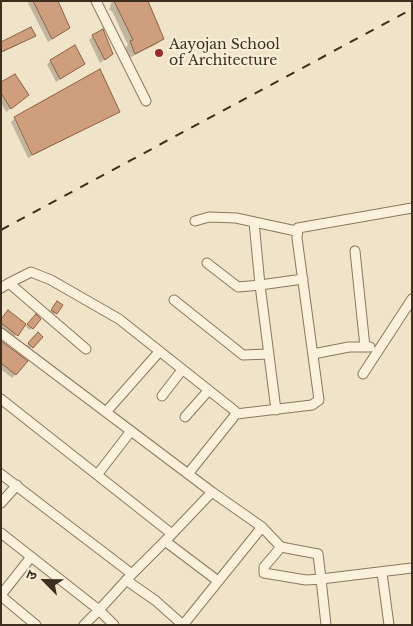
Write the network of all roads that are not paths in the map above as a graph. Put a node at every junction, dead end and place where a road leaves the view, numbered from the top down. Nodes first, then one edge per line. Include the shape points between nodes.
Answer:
1 (96, 1) edge
2 (146, 101) dead end
3 (412, 208) edge
4 (195, 221) dead end
5 (254, 222) junction
6 (296, 231) junction
7 (355, 251) dead end
8 (207, 263) dead end
9 (303, 279) junction
10 (260, 285) junction
11 (5, 286) edge
12 (412, 299) edge
13 (174, 300) dead end
14 (1, 332) edge
15 (86, 349) dead end
16 (159, 352) junction
17 (268, 354) junction
18 (313, 354) junction
19 (182, 370) junction
20 (363, 374) dead end
21 (208, 391) junction
22 (162, 396) dead end
23 (1, 400) edge
24 (276, 410) junction
25 (106, 412) junction
26 (236, 414) junction
27 (185, 417) dead end
28 (131, 431) junction
29 (1, 474) edge
30 (188, 474) junction
31 (97, 475) junction
32 (16, 485) junction
33 (212, 492) junction
34 (1, 503) edge
35 (262, 527) junction
36 (1, 533) edge
37 (172, 534) junction
38 (165, 541) junction
39 (281, 547) junction
40 (32, 557) junction
41 (412, 568) edge
42 (382, 572) junction
43 (129, 577) junction
44 (320, 580) junction
45 (218, 581) junction
46 (1, 596) edge
47 (99, 610) junction
48 (36, 625) edge
49 (84, 625) edge
50 (114, 625) edge
51 (183, 625) edge
52 (326, 625) edge
53 (389, 625) edge

1 - 2 street
3 - 6 street via 302,226
4 - 5 street via 209,217
5 - 6 street
5 - 10 street
6 - 9 street
7 - 18 street via 367,347
8 - 10 street via 238,287
9 - 10 street
9 - 18 street
10 - 17 street
11 - 15 street
11 - 16 street via 27,273 41,275 119,319
12 - 20 street
13 - 17 street via 243,355
14 - 25 street
16 - 19 street
16 - 25 street
17 - 24 street
18 - 24 street via 320,396 318,402
19 - 21 street
19 - 22 street
21 - 26 street
21 - 27 street
23 - 31 street
24 - 26 street
25 - 28 street
26 - 30 street
28 - 30 street
28 - 31 street
29 - 32 street
30 - 33 street
31 - 37 street
32 - 34 street
32 - 43 street
33 - 35 street
33 - 37 street
35 - 39 street
35 - 45 street
36 - 40 street
37 - 38 street
38 - 43 street
38 - 45 street
39 - 44 street via 318,554
39 - 44 street via 264,567 264,572
40 - 46 street
40 - 47 street
41 - 42 street
42 - 44 street
42 - 53 street
43 - 47 street
43 - 51 street
44 - 52 street
45 - 51 street
46 - 48 street
47 - 49 street
47 - 50 street

